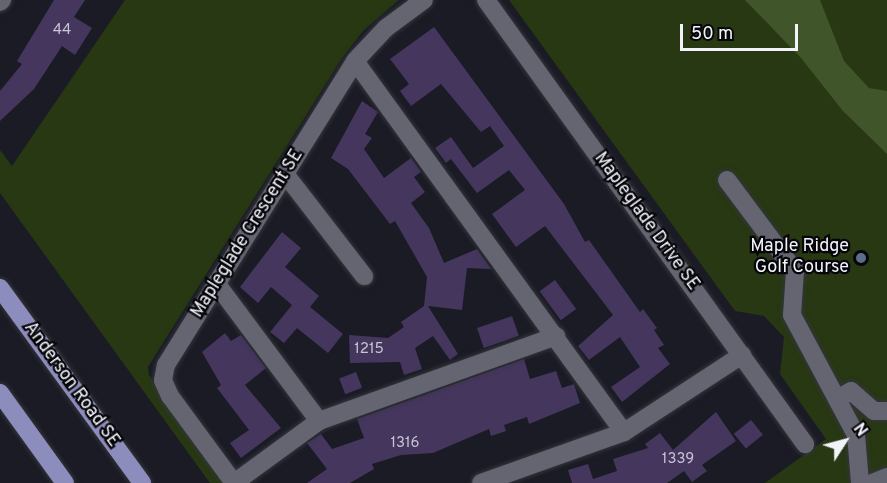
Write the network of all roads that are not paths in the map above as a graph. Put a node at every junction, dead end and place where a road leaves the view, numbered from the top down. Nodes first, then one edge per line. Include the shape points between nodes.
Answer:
1 (424, 0) edge
2 (486, 0) edge
3 (355, 61) junction
4 (286, 175) junction
5 (727, 180) dead end
6 (364, 276) dead end
7 (216, 283) junction
8 (0, 288) edge
9 (556, 336) junction
10 (742, 355) junction
11 (0, 393) edge
12 (838, 398) junction
13 (887, 411) edge
14 (319, 421) junction
15 (624, 432) junction
16 (805, 444) dead end
17 (887, 477) edge
18 (65, 483) edge
19 (142, 483) edge
20 (234, 483) edge
21 (482, 483) edge
22 (860, 483) edge
23 (872, 483) edge

1 - 3 street, Mapleglade Crescent SE via 386,28
2 - 10 street, Mapleglade Drive SE
3 - 4 street, Mapleglade Crescent SE
3 - 9 street
4 - 6 street
4 - 7 street, Mapleglade Crescent SE
5 - 12 street via 795,271 792,315
7 - 14 street
7 - 20 street, Mapleglade Crescent SE via 166,365 163,380
8 - 19 main road, Anderson Road SE
9 - 14 street
9 - 15 street
10 - 15 street
10 - 16 street, Mapleglade Drive SE
11 - 18 main road
12 - 13 street via 851,391 874,411
12 - 22 street via 861,448
14 - 20 street
15 - 21 street
17 - 23 street

